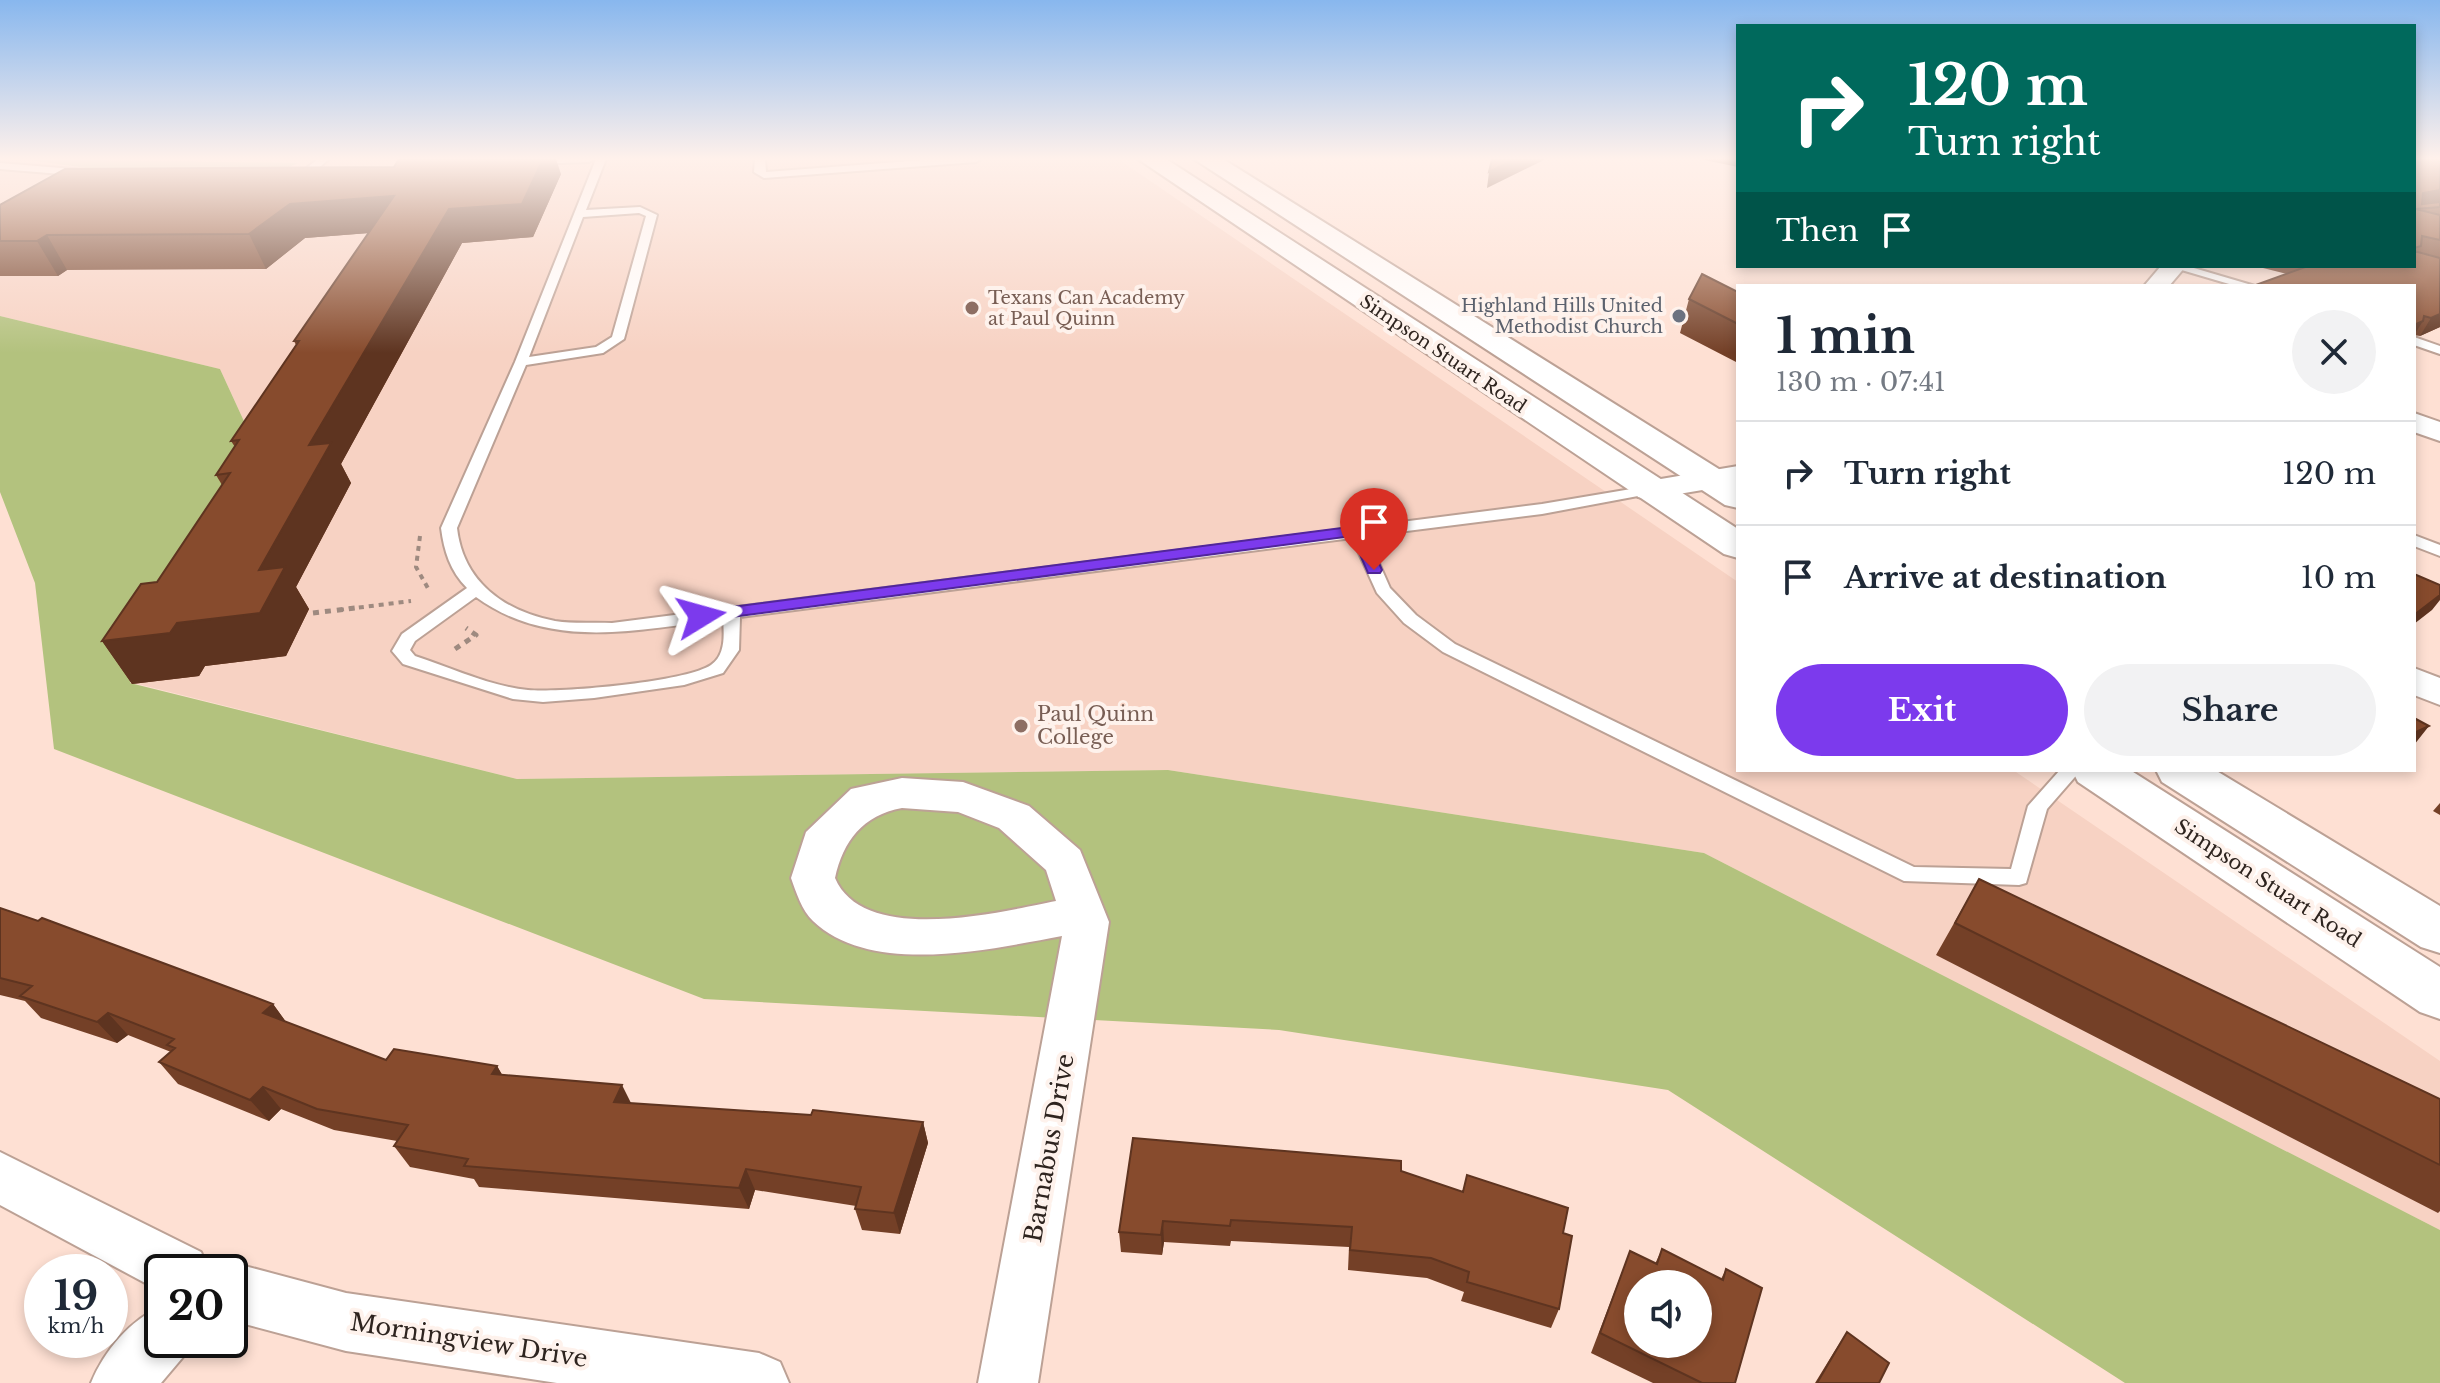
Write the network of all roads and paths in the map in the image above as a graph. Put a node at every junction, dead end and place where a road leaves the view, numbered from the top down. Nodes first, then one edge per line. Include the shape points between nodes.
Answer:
1 (576, 224) edge
2 (650, 224) edge
3 (1247, 224) edge
4 (1310, 224) edge
5 (2172, 268) edge
6 (2182, 268) edge
7 (2158, 284) edge
8 (2242, 284) edge
9 (2416, 342) edge
10 (2440, 350) edge
11 (521, 362) junction
12 (2416, 423) edge
13 (2440, 432) edge
14 (1729, 484) edge
15 (1649, 490) junction
16 (1357, 531) junction
17 (2416, 541) edge
18 (1736, 545) edge
19 (2440, 551) edge
20 (477, 588) junction
21 (427, 601) dead end
22 (731, 612) junction
23 (313, 613) dead end
24 (464, 627) dead end
25 (430, 667) junction
26 (2416, 681) edge
27 (2440, 693) edge
28 (2069, 772) edge
29 (2098, 772) edge
30 (2182, 772) edge
31 (1083, 914) junction
32 (2440, 932) edge
33 (2440, 996) edge
34 (0, 1177) edge
35 (147, 1254) edge
36 (248, 1296) edge
37 (144, 1357) edge
38 (547, 1368) edge
39 (121, 1383) edge
40 (759, 1383) edge
41 (1008, 1383) edge

1 - 11 lane
2 - 11 lane via 618,339 599,350
3 - 15 main road, Simpson Stuart Road
4 - 14 main road, Simpson Stuart Road
5 - 7 street
6 - 8 lane
9 - 10 lane
11 - 20 lane via 449,528 449,549
12 - 13 street
14 - 15 street
15 - 16 lane
15 - 18 main road, Simpson Stuart Road
16 - 22 lane
16 - 28 lane via 1383,590 1449,648 1911,875 2019,877 2038,806
17 - 19 lane
20 - 22 lane via 497,608 551,626 612,628
20 - 25 lane via 408,638 401,651 409,660
21 - 23 path
22 - 25 lane via 732,648 717,669 691,678 527,696
24 - 25 path via 476,635
26 - 27 street
29 - 33 main road, Simpson Stuart Road
30 - 32 main road
31 - 31 street, Barnabus Drive via 1065,862 1014,817 963,797 902,793 866,800 821,843 813,878 829,910 867,929 913,939
31 - 41 street, Barnabus Drive via 1083,956
34 - 35 street
36 - 38 street, Morningview Drive
37 - 39 street
38 - 40 street, Morningview Drive

